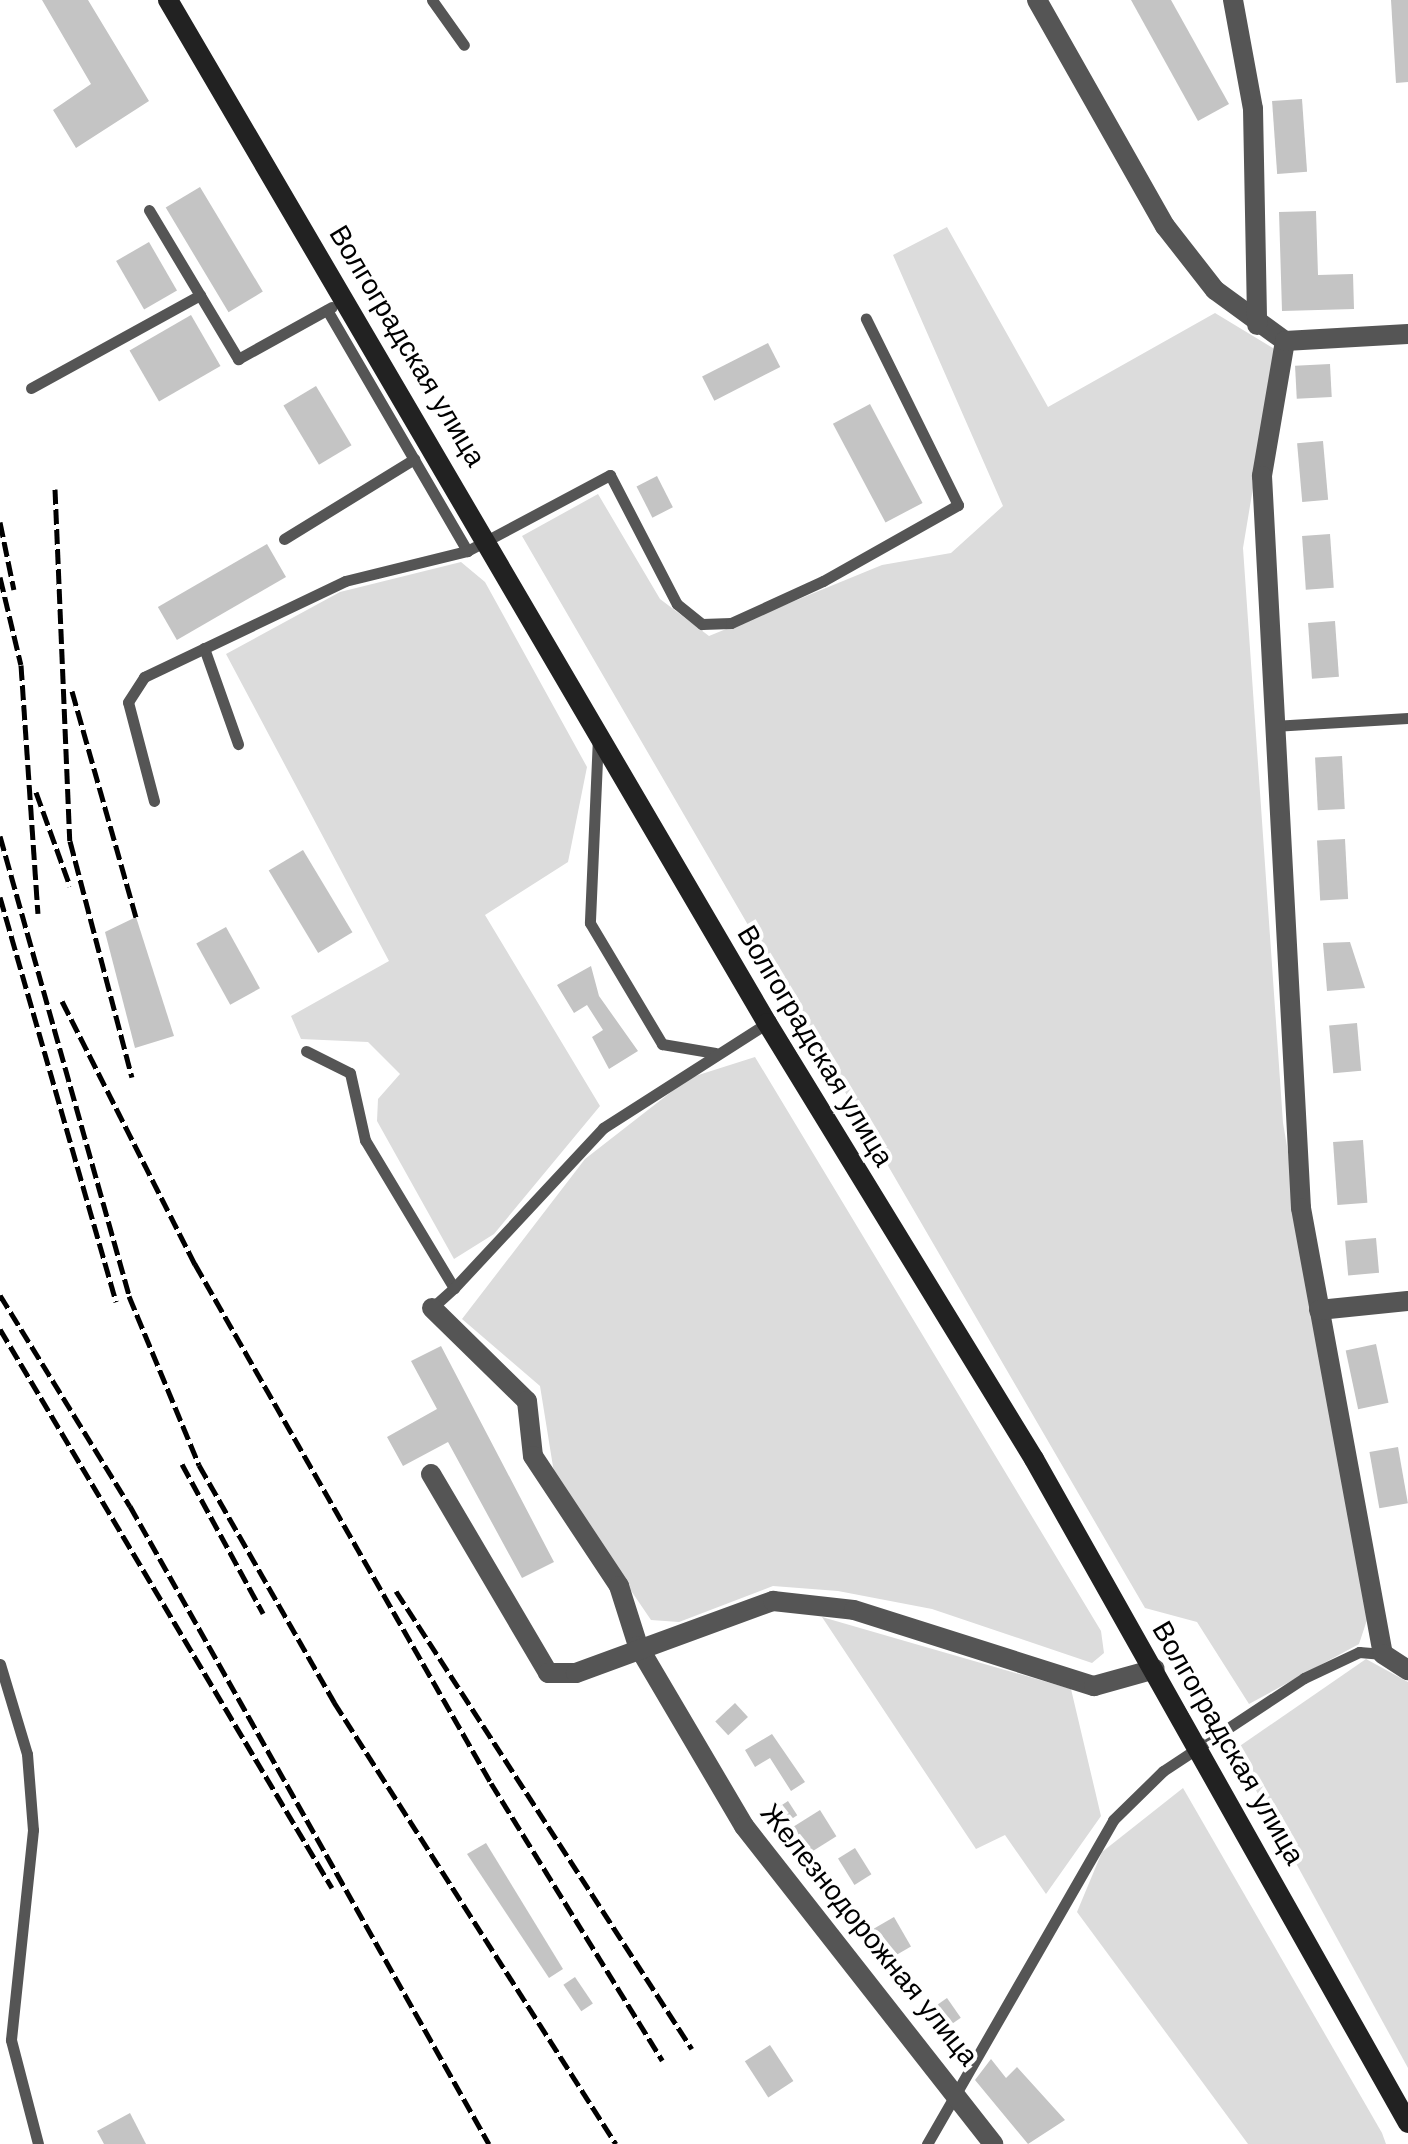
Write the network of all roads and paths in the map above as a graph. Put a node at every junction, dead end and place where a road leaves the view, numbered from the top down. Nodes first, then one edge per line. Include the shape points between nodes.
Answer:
1 (168, 0) edge
2 (432, 0) edge
3 (1038, 0) edge
4 (1233, 0) edge
5 (464, 45) dead end
6 (150, 210) dead end
7 (200, 294) junction
8 (337, 304) junction
9 (866, 320) dead end
10 (1257, 324) junction
11 (1408, 334) edge
12 (1285, 341) junction
13 (31, 388) dead end
14 (414, 459) junction
15 (284, 540) dead end
16 (491, 541) junction
17 (467, 551) junction
18 (204, 648) junction
19 (1408, 718) edge
20 (598, 726) junction
21 (1271, 726) junction
22 (238, 744) dead end
23 (154, 801) dead end
24 (766, 1024) junction
25 (306, 1051) dead end
26 (715, 1053) junction
27 (454, 1288) junction
28 (1408, 1301) edge
29 (432, 1308) joint
30 (1319, 1310) junction
31 (431, 1474) dead end
32 (638, 1646) junction
33 (1384, 1654) junction
34 (0, 1664) edge
35 (1154, 1669) junction
36 (1408, 1670) edge
37 (1199, 1746) junction
38 (958, 2090) junction
39 (1408, 2124) edge
40 (38, 2144) edge
41 (928, 2144) edge
42 (992, 2144) edge

1 - 8 main road, Волгоградская улица
2 - 5 lane
3 - 10 street via 1164,226 1214,290
4 - 10 street via 1253,108
6 - 7 lane
7 - 8 lane via 238,359
7 - 13 lane
8 - 14 lane
8 - 16 main road, Волгоградская улица
9 - 16 lane via 958,505 731,623 702,624 678,604 610,475
10 - 12 street
11 - 12 street
12 - 21 street via 1262,476
14 - 15 lane
14 - 17 lane
16 - 17 lane
16 - 20 main road, Волгоградская улица
17 - 18 lane via 345,581
18 - 22 lane
18 - 23 lane via 144,676 128,702
19 - 21 lane
20 - 24 main road, Волгоградская улица
20 - 26 lane via 590,923 662,1044
21 - 30 street via 1301,1208
24 - 26 lane
24 - 35 main road, Волгоградская улица
25 - 27 lane via 350,1073 365,1140
26 - 27 lane via 603,1128
27 - 29 lane
28 - 30 street
29 - 32 street, Железнодорожная улица via 528,1401 533,1456 618,1586
30 - 33 street
31 - 32 street via 548,1673 576,1673
32 - 35 street via 773,1601 854,1610 1094,1686
32 - 38 street, Железнодорожная улица via 744,1826
33 - 36 street
33 - 37 lane via 1359,1652 1304,1678
34 - 40 lane via 27,1754 31,1811 11,2040
35 - 37 main road, Волгоградская улица
37 - 38 lane via 1113,1820
37 - 39 main road, Волгоградская улица
38 - 41 lane
38 - 42 street, Железнодорожная улица

